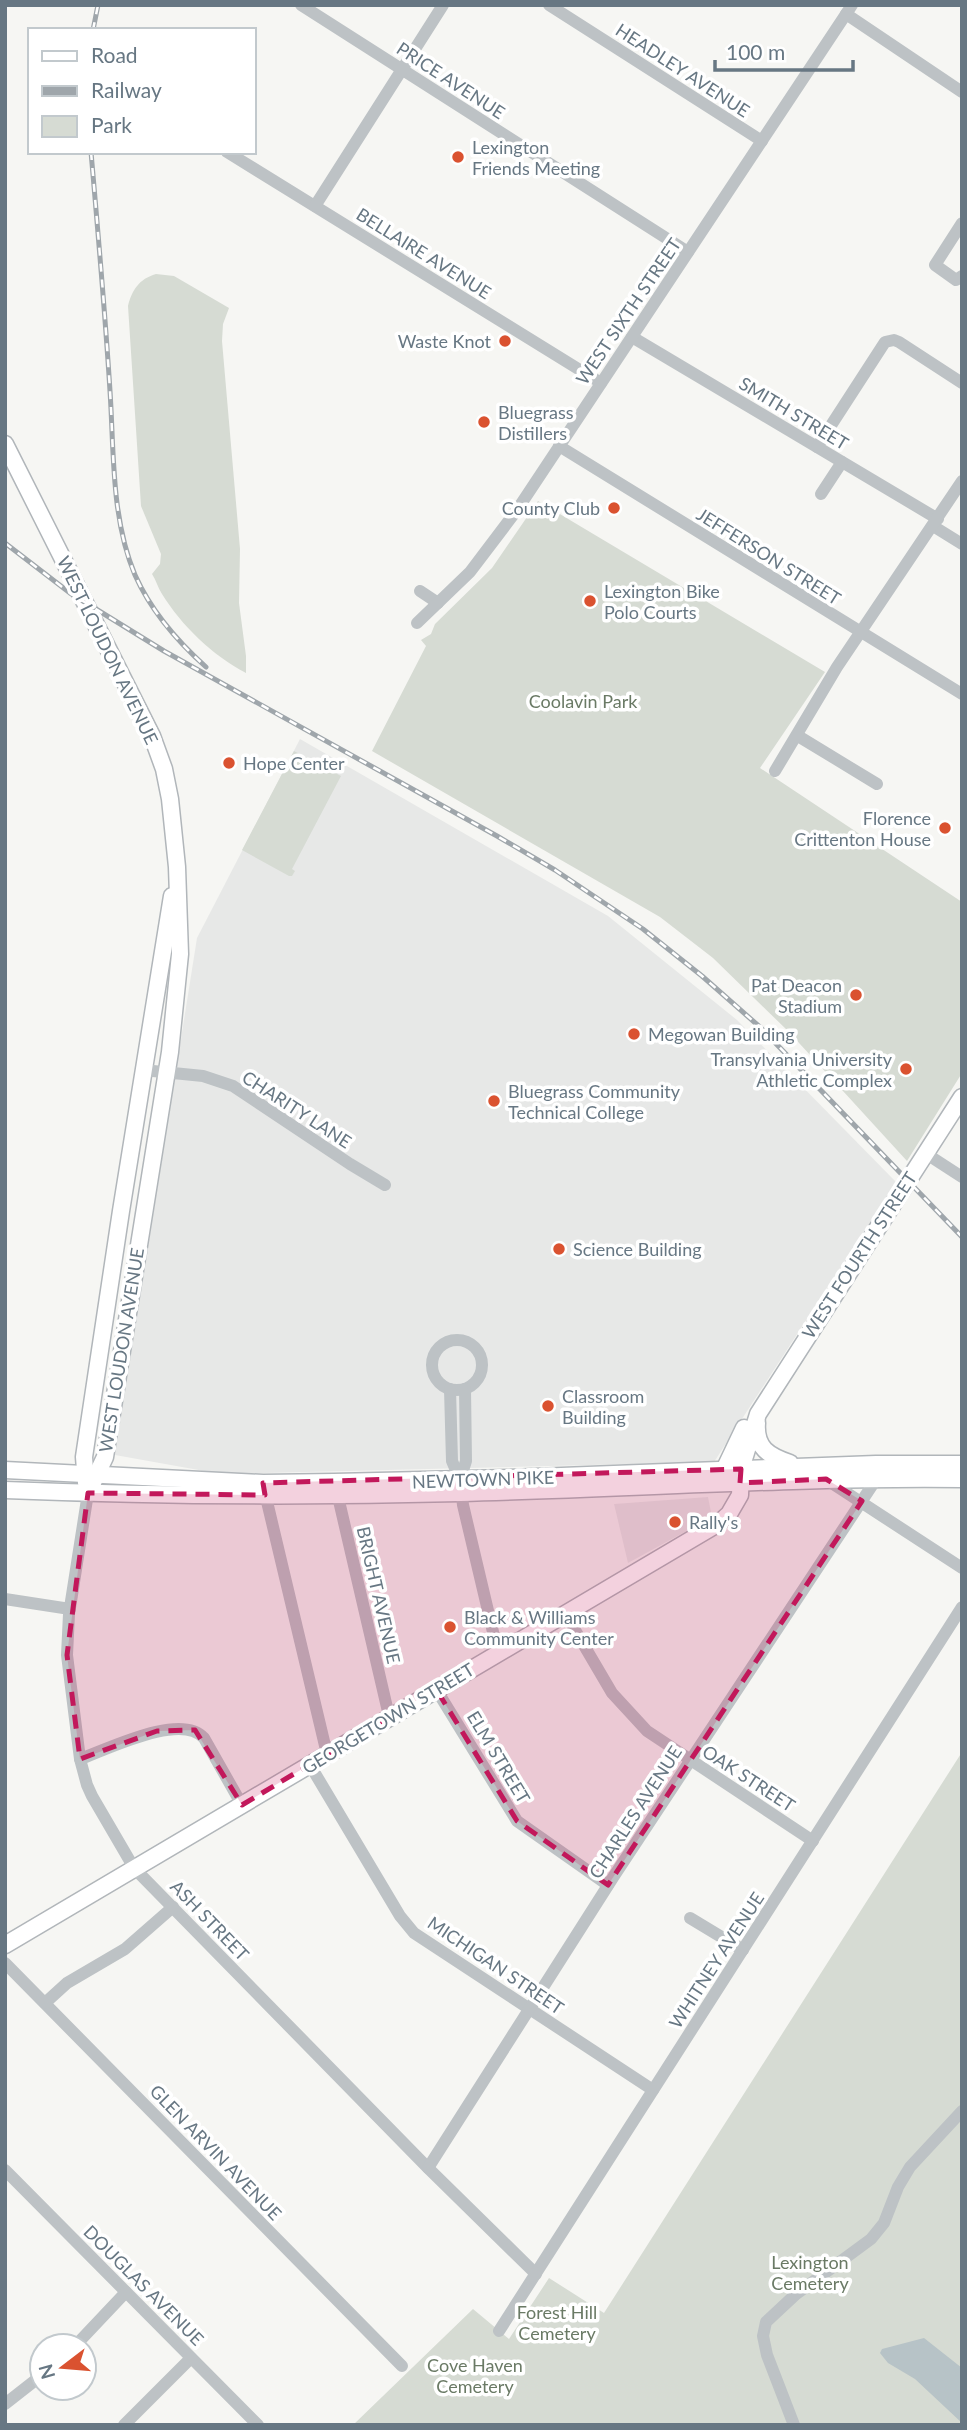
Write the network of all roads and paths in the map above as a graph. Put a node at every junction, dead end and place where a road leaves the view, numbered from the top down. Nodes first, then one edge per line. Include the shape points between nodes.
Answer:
1 (301, 5) edge
2 (443, 5) edge
3 (549, 5) edge
4 (849, 10) edge
5 (402, 70) junction
6 (962, 92) edge
7 (762, 141) junction
8 (231, 154) edge
9 (315, 206) junction
10 (962, 223) edge
11 (688, 252) junction
12 (962, 276) edge
13 (632, 337) junction
14 (601, 383) junction
15 (962, 383) edge
16 (5, 444) edge
17 (559, 446) junction
18 (817, 447) junction
19 (842, 462) junction
20 (962, 481) edge
21 (821, 494) dead end
22 (935, 523) junction
23 (962, 544) edge
24 (420, 591) dead end
25 (438, 603) junction
26 (417, 623) dead end
27 (860, 633) junction
28 (962, 694) edge
29 (798, 736) junction
30 (775, 772) dead end
31 (877, 784) dead end
32 (177, 867) junction
33 (143, 1070) junction
34 (166, 1073) junction
35 (962, 1097) edge
36 (925, 1153) junction
37 (962, 1177) edge
38 (386, 1185) dead end
39 (450, 1389) junction
40 (465, 1389) junction
41 (758, 1414) junction
42 (962, 1464) edge
43 (802, 1466) junction
44 (5, 1470) edge
45 (91, 1474) junction
46 (735, 1474) junction
47 (877, 1478) junction
48 (826, 1479) junction
49 (962, 1479) edge
50 (461, 1486) junction
51 (264, 1489) junction
52 (336, 1489) junction
53 (5, 1490) edge
54 (88, 1493) junction
55 (862, 1501) junction
56 (962, 1568) edge
57 (5, 1599) edge
58 (962, 1607) edge
59 (70, 1609) junction
60 (565, 1613) junction
61 (498, 1653) junction
62 (436, 1689) junction
63 (389, 1716) junction
64 (327, 1755) junction
65 (80, 1759) junction
66 (690, 1760) junction
67 (310, 1765) junction
68 (242, 1805) junction
69 (813, 1841) junction
70 (134, 1868) junction
71 (608, 1885) junction
72 (173, 1907) junction
73 (690, 1918) dead end
74 (5, 1945) edge
75 (743, 1951) junction
76 (5, 1963) edge
77 (45, 2003) junction
78 (530, 2010) junction
79 (653, 2090) junction
80 (962, 2111) edge
81 (428, 2168) junction
82 (5, 2170) edge
83 (536, 2274) junction
84 (126, 2292) junction
85 (499, 2331) dead end
86 (88, 2332) edge
87 (191, 2358) junction
88 (402, 2366) dead end
89 (28, 2386) edge
90 (5, 2404) edge
91 (124, 2425) edge
92 (258, 2425) edge
93 (794, 2425) edge

1 - 5 street, PRICE AVENUE
2 - 5 street
3 - 7 street, HEADLEY AVENUE
4 - 6 street
4 - 7 street, WEST SIXTH STREET
5 - 9 street
5 - 11 street, PRICE AVENUE
7 - 11 street, WEST SIXTH STREET
8 - 9 street, BELLAIRE AVENUE
9 - 14 street, BELLAIRE AVENUE
10 - 12 street via 935,265 956,280
11 - 13 street, WEST SIXTH STREET
13 - 14 street, WEST SIXTH STREET
13 - 18 street, SMITH STREET
14 - 17 street, WEST SIXTH STREET
15 - 18 street via 894,340 885,342
16 - 32 main road, WEST LOUDON AVENUE via 152,736 170,794
17 - 25 street, WEST SIXTH STREET via 491,547
17 - 27 street, JEFFERSON STREET
18 - 19 street, SMITH STREET
19 - 21 street
19 - 22 street, SMITH STREET
20 - 22 street
22 - 23 street, SMITH STREET
22 - 27 street
24 - 25 street
25 - 26 street, WEST SIXTH STREET
27 - 28 street, JEFFERSON STREET
27 - 29 street
29 - 30 street
29 - 31 street
32 - 33 main road, WEST LOUDON AVENUE
32 - 34 main road, WEST LOUDON AVENUE via 180,954
33 - 34 street, CHARITY LANE
33 - 45 main road, WEST LOUDON AVENUE via 86,1444
34 - 38 street, CHARITY LANE via 203,1076 233,1086
34 - 45 main road, WEST LOUDON AVENUE via 104,1457
35 - 36 main road, WEST FOURTH STREET
36 - 37 street
36 - 41 main road, WEST FOURTH STREET
39 - 40 street
39 - 40 street via 434,1373 434,1357 445,1343 461,1340 476,1348 482,1364 476,1382
39 - 50 street via 453,1461
40 - 50 street via 467,1461
41 - 43 main road via 758,1440 765,1452
41 - 46 main road, WEST FOURTH STREET
42 - 43 main road, NEWTOWN PIKE
43 - 46 main road, NEWTOWN PIKE
44 - 45 main road, NEWTOWN PIKE
45 - 51 main road, NEWTOWN PIKE
45 - 54 main road, WEST LOUDON AVENUE
46 - 48 main road, NEWTOWN PIKE
46 - 50 main road, NEWTOWN PIKE
46 - 60 main road, GEORGETOWN STREET via 740,1494 719,1523
47 - 48 main road, NEWTOWN PIKE
47 - 49 main road, NEWTOWN PIKE
47 - 55 street, CHARLES AVENUE
48 - 55 street
50 - 52 main road, NEWTOWN PIKE
50 - 61 street
51 - 52 main road, NEWTOWN PIKE
51 - 54 main road, NEWTOWN PIKE
51 - 64 street
52 - 63 street, BRIGHT AVENUE
53 - 54 main road, NEWTOWN PIKE
54 - 59 street, ASH STREET
55 - 56 street
55 - 66 street, CHARLES AVENUE
57 - 59 street
58 - 69 street, WHITNEY AVENUE
59 - 65 street, ASH STREET via 68,1669
60 - 61 main road, GEORGETOWN STREET
60 - 66 street, OAK STREET via 624,1708 647,1731
61 - 62 main road, GEORGETOWN STREET
62 - 63 main road, GEORGETOWN STREET
62 - 71 street, ELM STREET via 517,1821
63 - 64 main road, GEORGETOWN STREET
64 - 67 main road, GEORGETOWN STREET
65 - 68 street via 157,1731 195,1730
65 - 70 street, ASH STREET via 86,1785
66 - 69 street, OAK STREET
66 - 71 street, CHARLES AVENUE
67 - 68 main road, GEORGETOWN STREET
67 - 78 street, MICHIGAN STREET via 407,1926
68 - 70 main road, GEORGETOWN STREET
69 - 75 street, WHITNEY AVENUE
70 - 72 street, ASH STREET
70 - 74 main road, GEORGETOWN STREET
71 - 78 street, CHARLES AVENUE
72 - 77 street via 125,1949 67,1983
72 - 81 street, ASH STREET
73 - 75 street
75 - 79 street, WHITNEY AVENUE
76 - 77 street, GLEN ARVIN AVENUE
77 - 88 street, GLEN ARVIN AVENUE
78 - 79 street, MICHIGAN STREET
78 - 81 street, CHARLES AVENUE
79 - 83 street, WHITNEY AVENUE
80 - 93 street via 910,2167 884,2223 871,2239 766,2322 766,2356
81 - 83 street, ASH STREET
82 - 84 street, DOUGLAS AVENUE
83 - 85 street, WHITNEY AVENUE
84 - 86 street
84 - 87 street, DOUGLAS AVENUE
87 - 91 street
87 - 92 street, DOUGLAS AVENUE
89 - 90 street

